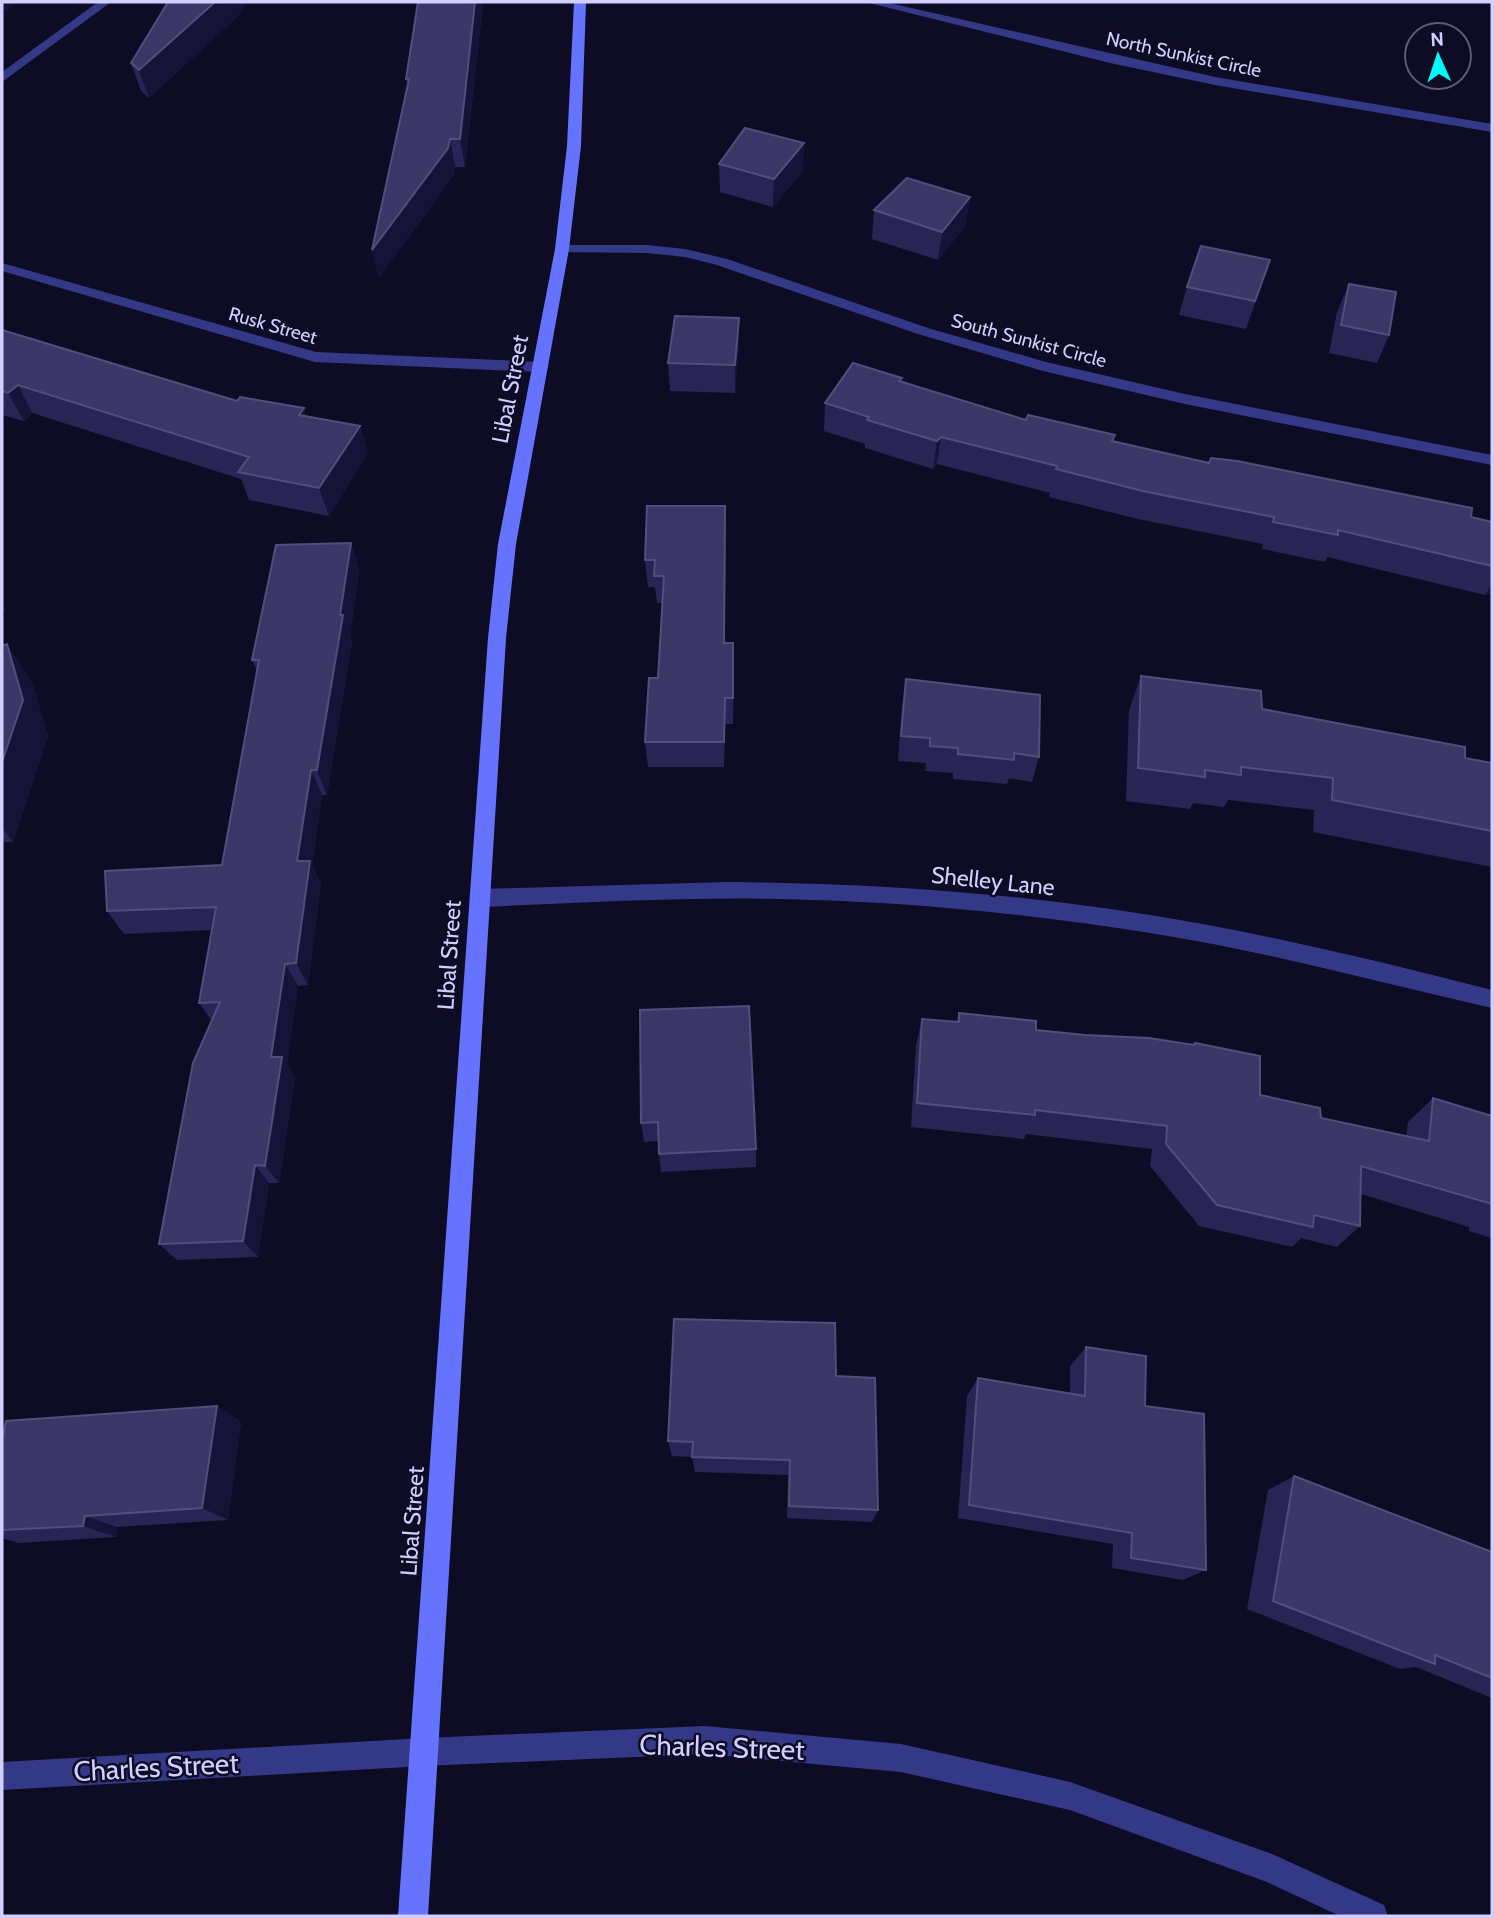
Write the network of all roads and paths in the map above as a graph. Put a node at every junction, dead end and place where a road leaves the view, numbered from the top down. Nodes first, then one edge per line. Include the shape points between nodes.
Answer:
1 (105, 2) edge
2 (580, 2) edge
3 (871, 2) edge
4 (2, 78) edge
5 (1492, 128) edge
6 (562, 249) junction
7 (2, 267) edge
8 (541, 368) junction
9 (1492, 460) edge
10 (480, 898) junction
11 (1492, 999) edge
12 (424, 1752) junction
13 (2, 1776) edge
14 (412, 1916) edge
15 (1373, 1916) edge

1 - 4 street
2 - 6 street, Libal Street via 574,146
3 - 5 street, North Sunkist Circle via 1215,81
6 - 8 street, Libal Street
6 - 9 street, South Sunkist Circle via 685,253 1043,366
7 - 8 street, Rusk Street via 316,357
8 - 10 street, Libal Street via 507,544
10 - 11 street, Shelley Lane via 715,890 874,894 1034,908 1196,932
10 - 12 street, Libal Street
12 - 13 street, Charles Street
12 - 14 street, Libal Street
12 - 15 street, Charles Street via 705,1740 901,1758 1070,1796 1272,1869

